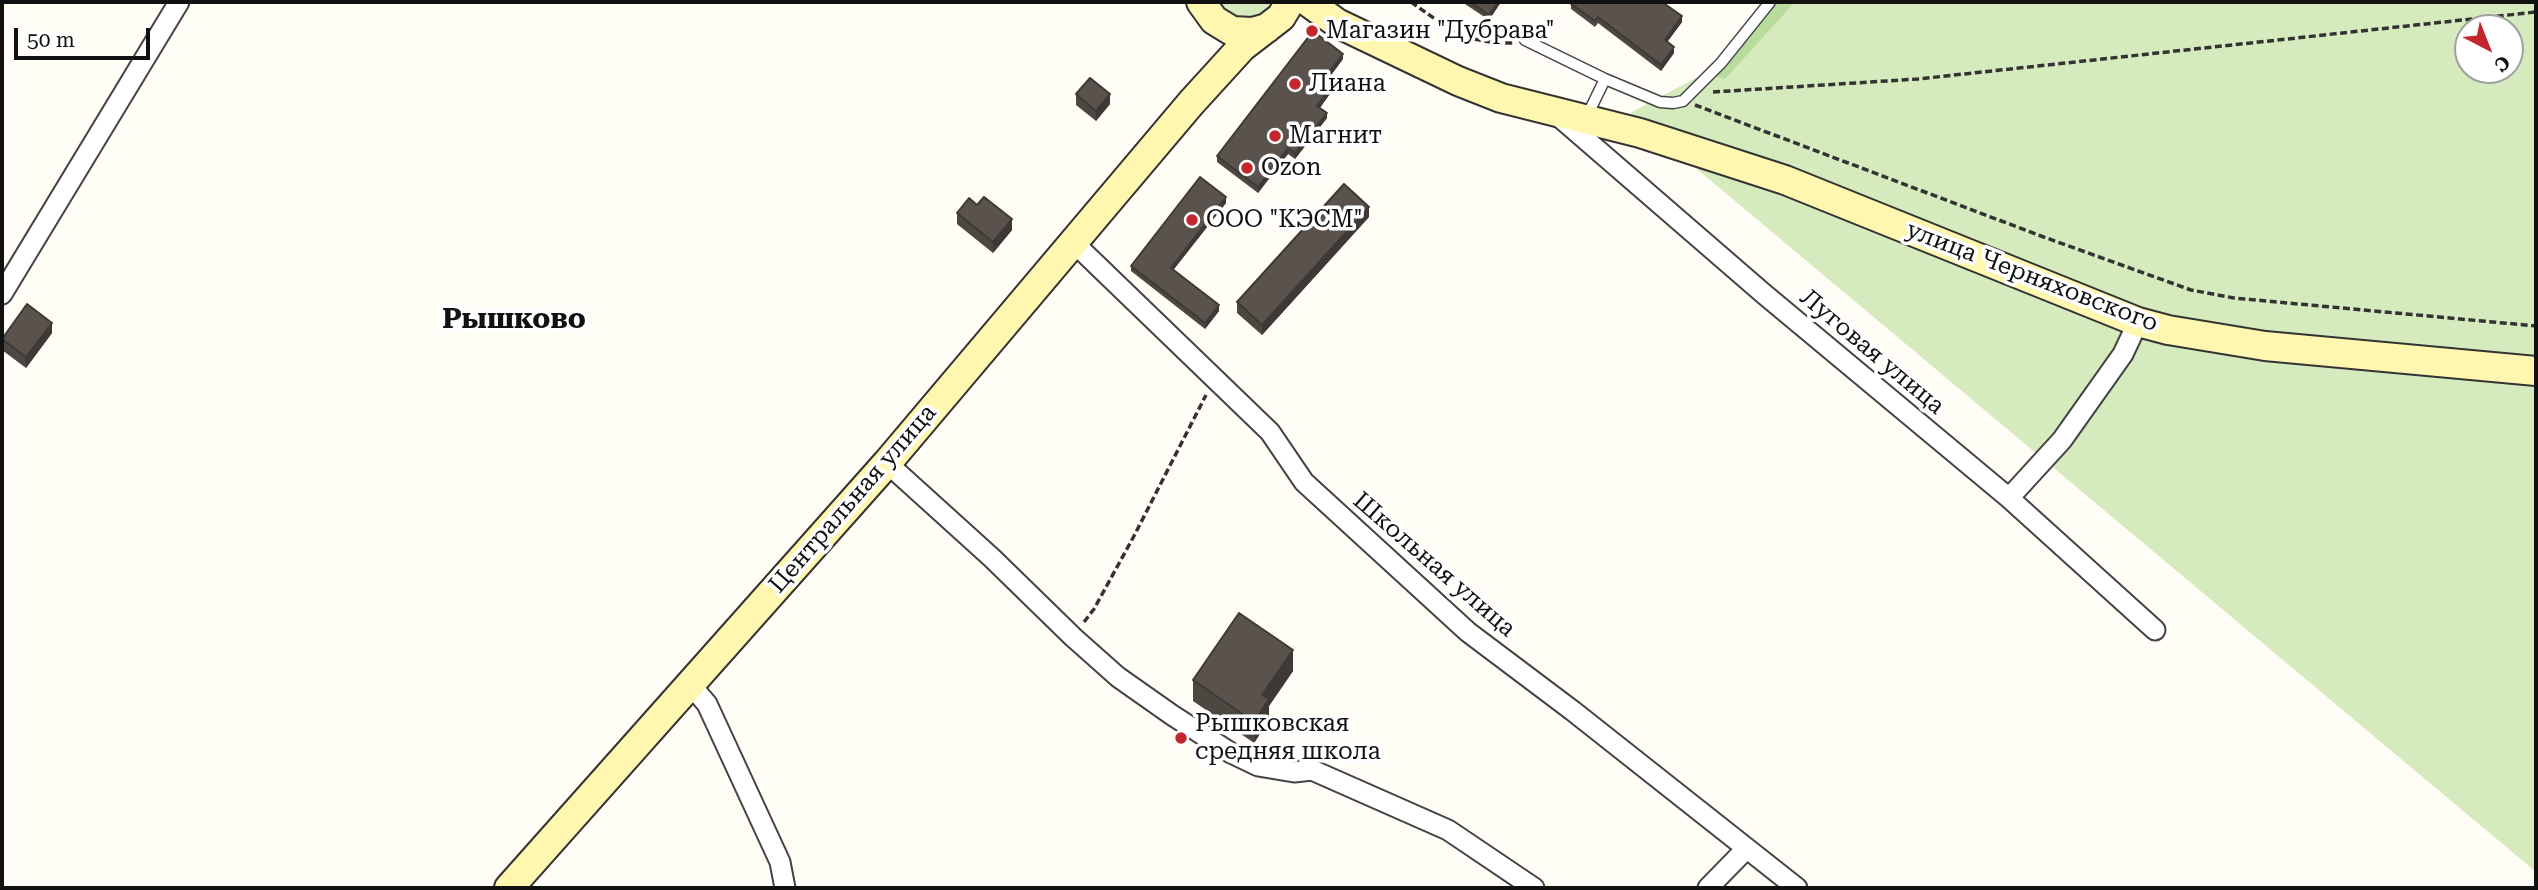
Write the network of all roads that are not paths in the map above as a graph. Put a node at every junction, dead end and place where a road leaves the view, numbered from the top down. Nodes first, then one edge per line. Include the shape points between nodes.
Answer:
1 (179, 2) edge
2 (1201, 2) edge
3 (1290, 2) edge
4 (1308, 2) edge
5 (1770, 2) edge
6 (1337, 23) junction
7 (1263, 29) junction
8 (1525, 40) road end
9 (1605, 79) junction
10 (1191, 103) junction
11 (1556, 113) junction
12 (1585, 120) junction
13 (1073, 242) junction
14 (2, 294) edge
15 (2138, 323) junction
16 (2536, 372) edge
17 (887, 463) junction
18 (2009, 498) junction
19 (2155, 629) dead end
20 (689, 683) junction
21 (1746, 849) junction
22 (509, 888) edge
23 (785, 888) edge
24 (1534, 888) edge
25 (1708, 888) edge
26 (1797, 888) edge

1 - 14 street
2 - 7 main road via 1223,27 1242,32
2 - 10 main road via 1213,37 1213,55 1202,89
3 - 7 main road via 1281,17
4 - 6 main road
5 - 9 lane via 1687,97 1660,102
6 - 7 main road via 1298,16
6 - 11 main road, улица Черняховского via 1458,81
7 - 10 main road
8 - 9 lane
9 - 12 lane
10 - 13 main road, Центральная улица
11 - 12 main road, улица Черняховского
11 - 18 street, Луговая улица
12 - 15 main road, улица Черняховского via 1785,180
13 - 17 main road, Центральная улица
13 - 21 street, Школьная улица via 1270,432 1304,482 1468,632
15 - 16 main road, улица Черняховского via 2265,346
15 - 18 street via 2123,354 2062,440
17 - 20 main road, Центральная улица
17 - 24 street via 1118,677 1231,753 1258,766 1312,770 1448,830
18 - 19 street, Луговая улица
20 - 22 main road, Центральная улица
20 - 23 street via 708,704 780,862
21 - 25 street
21 - 26 street, Школьная улица

